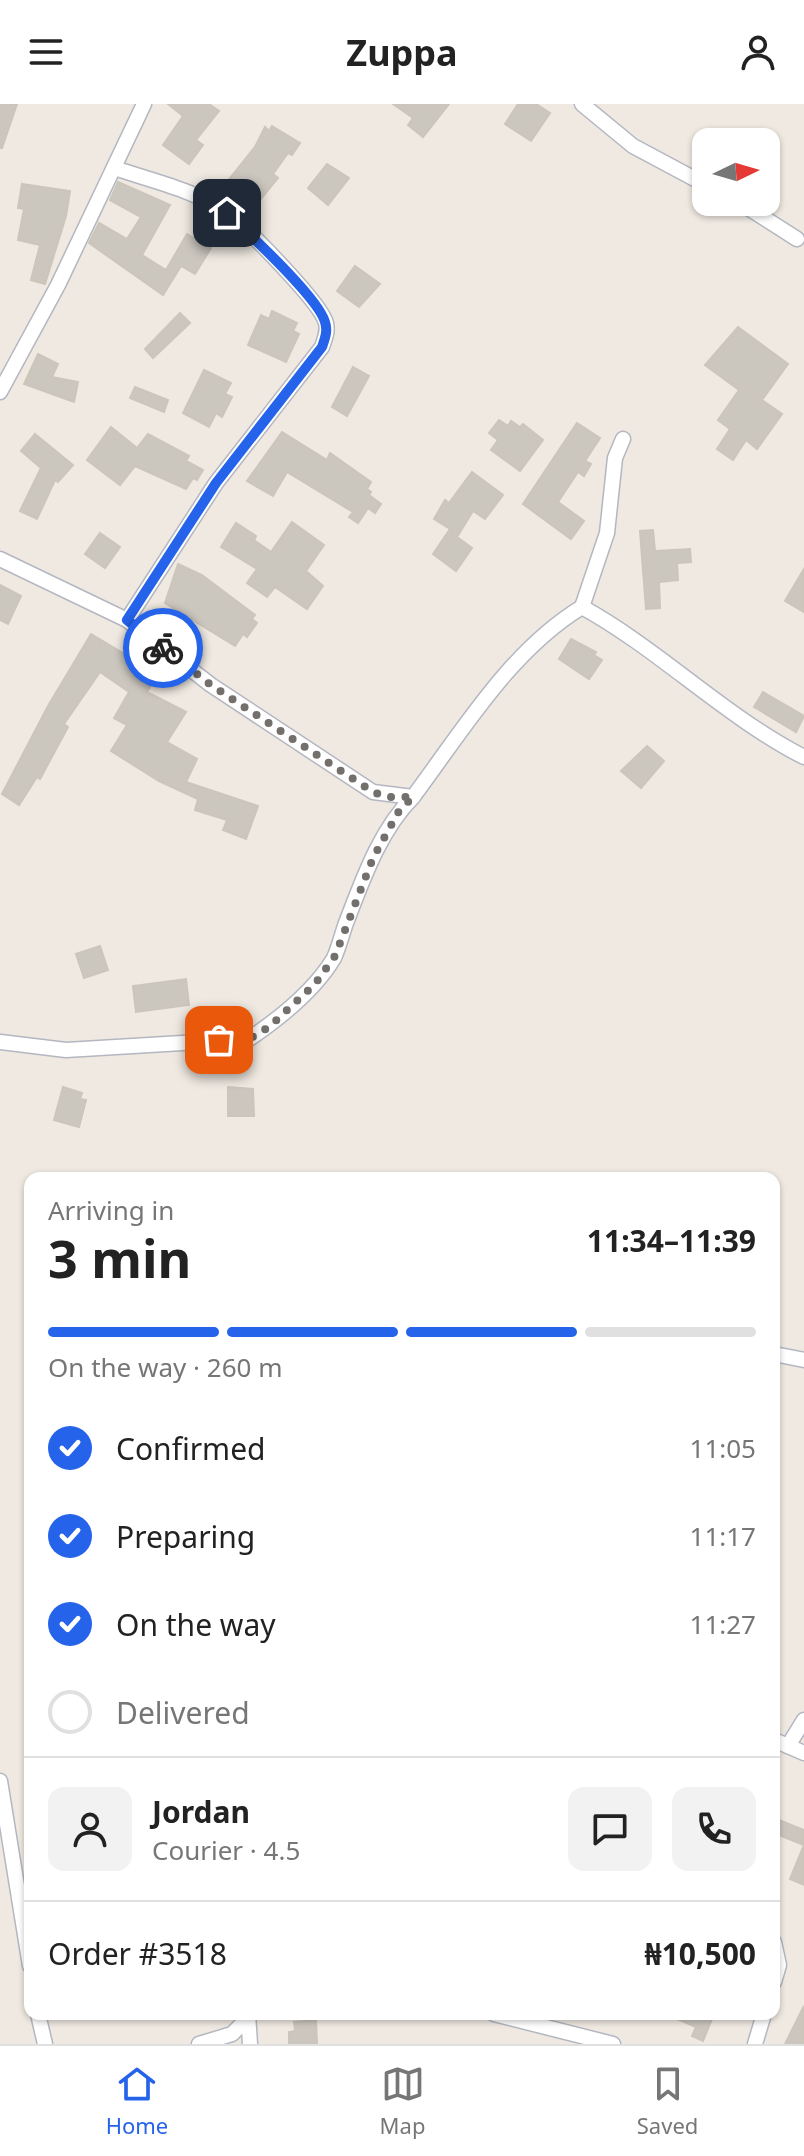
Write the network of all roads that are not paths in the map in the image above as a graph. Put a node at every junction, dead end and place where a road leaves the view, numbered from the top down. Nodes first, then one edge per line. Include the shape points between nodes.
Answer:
1 (144, 104) edge
2 (582, 104) edge
3 (115, 168) junction
4 (692, 178) edge
5 (761, 216) edge
6 (797, 239) dead end
7 (0, 392) edge
8 (623, 439) dead end
9 (0, 559) edge
10 (582, 607) junction
11 (127, 620) junction
12 (804, 757) edge
13 (413, 797) junction
14 (0, 1042) edge
15 (780, 1358) edge
16 (804, 1360) edge
17 (804, 1720) edge
18 (781, 1743) edge
19 (804, 1753) edge
20 (0, 1781) edge
21 (5, 1843) edge
22 (24, 1936) edge
23 (39, 2020) edge
24 (244, 2020) edge
25 (248, 2020) edge
26 (518, 2020) edge
27 (762, 2020) edge
28 (45, 2044) edge
29 (199, 2044) edge
30 (250, 2044) edge
31 (613, 2044) edge
32 (755, 2044) edge

1 - 3 street
2 - 4 street via 633,146
3 - 7 street
3 - 11 street via 227,213 279,263 325,319 327,333 322,347 216,483
5 - 6 street
8 - 10 street via 612,473 607,533
9 - 11 street
10 - 12 street via 630,634 666,666
10 - 13 street via 554,625 507,672
11 - 13 street via 211,685 373,792
13 - 14 street via 399,811 373,858 335,956 315,984 249,1039 66,1050
15 - 16 street
17 - 18 street
18 - 19 street
20 - 21 street
21 - 22 street
23 - 28 street
24 - 29 street via 232,2034
25 - 30 street
26 - 31 street
27 - 32 street

